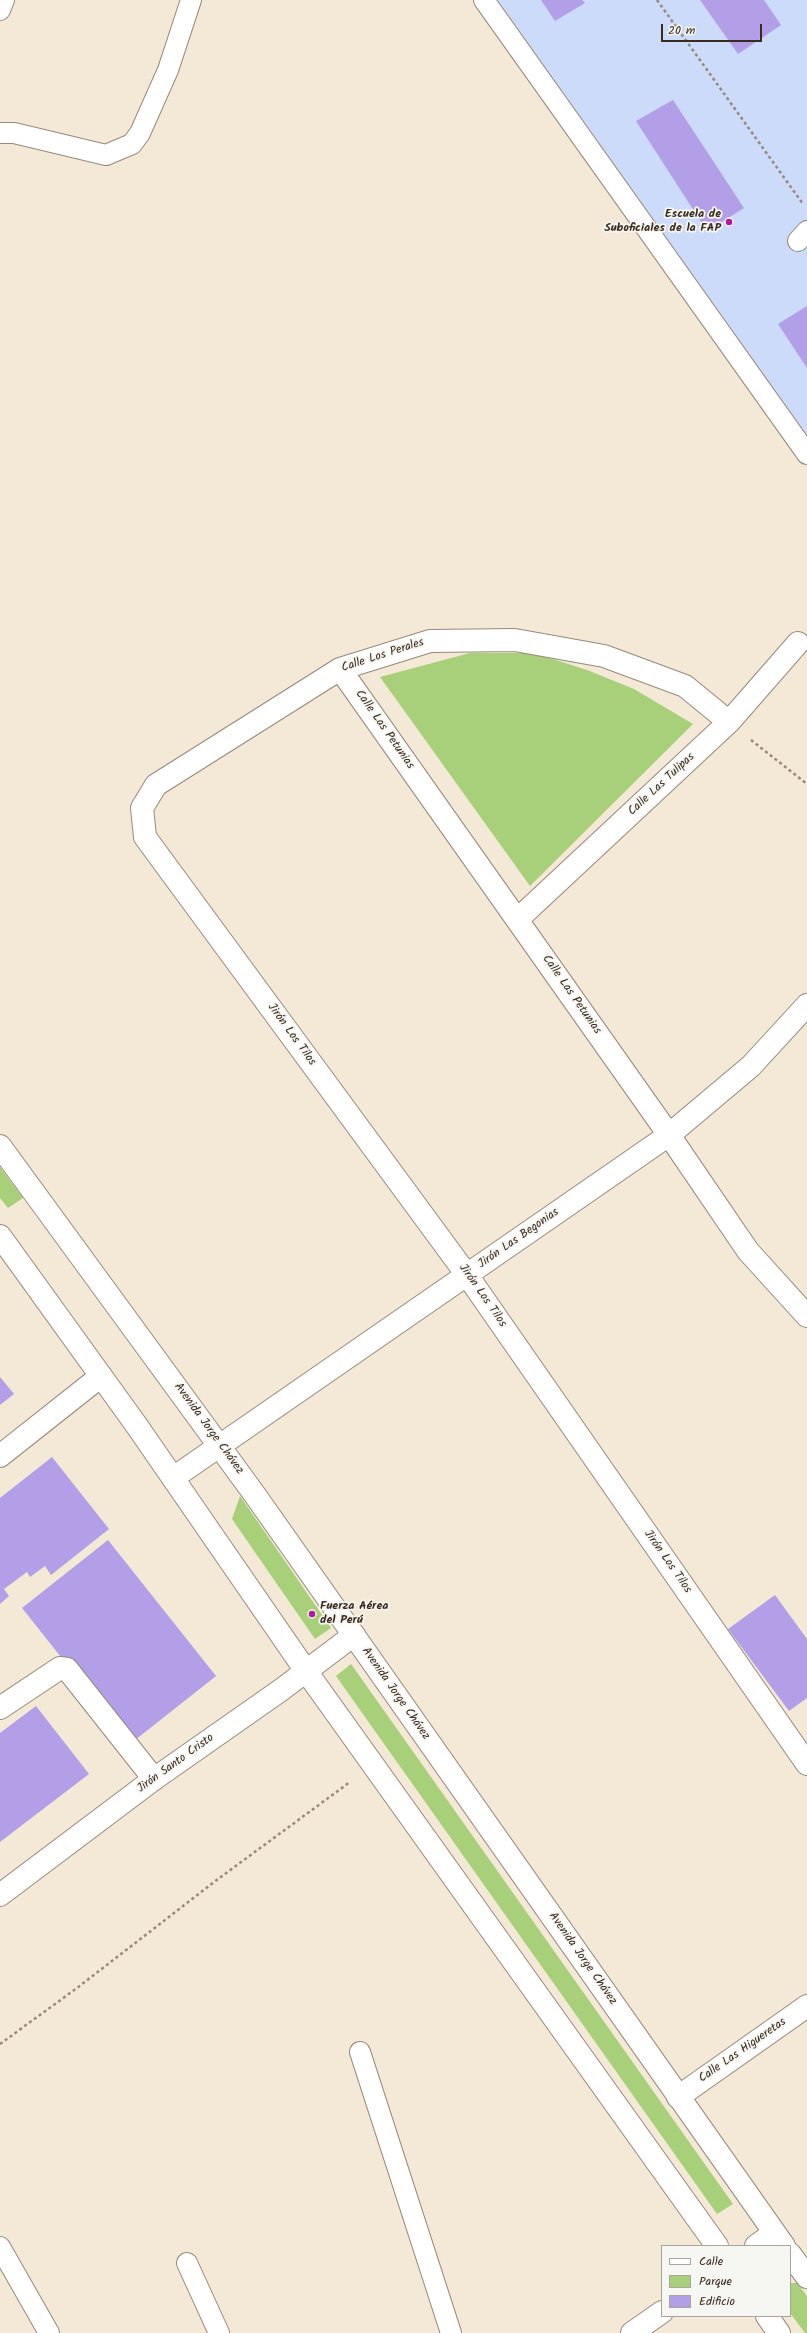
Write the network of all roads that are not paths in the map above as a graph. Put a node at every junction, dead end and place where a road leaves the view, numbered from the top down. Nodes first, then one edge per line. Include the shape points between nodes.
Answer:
1 (4, 0) edge
2 (191, 0) edge
3 (484, 0) edge
4 (0, 10) edge
5 (0, 133) edge
6 (807, 454) edge
7 (798, 643) dead end
8 (340, 668) junction
9 (729, 722) junction
10 (145, 837) joint
11 (518, 919) junction
12 (807, 1005) edge
13 (669, 1135) junction
14 (0, 1146) edge
15 (0, 1236) edge
16 (467, 1275) junction
17 (807, 1316) edge
18 (101, 1376) junction
19 (221, 1447) junction
20 (0, 1456) edge
21 (173, 1478) junction
22 (354, 1635) junction
23 (306, 1671) junction
24 (0, 1708) edge
25 (806, 1761) edge
26 (154, 1779) junction
27 (0, 1895) edge
28 (807, 2006) edge
29 (360, 2052) dead end
30 (678, 2097) junction
31 (779, 2240) edge
32 (716, 2245) edge
33 (760, 2245) edge
34 (0, 2247) edge
35 (791, 2255) edge
36 (188, 2263) dead end
37 (807, 2276) edge
38 (661, 2313) edge
39 (768, 2317) edge
40 (50, 2333) edge
41 (218, 2333) edge
42 (451, 2333) edge
43 (632, 2333) edge
44 (779, 2333) edge

1 - 4 lane
2 - 5 lane via 168,70 132,144 106,155 14,132
3 - 6 lane
7 - 9 street, Calle Las Tulipas
8 - 9 street, Calle Los Perales via 430,641 515,640 604,656 685,686
8 - 10 street, Calle Los Perales via 156,785 142,808
8 - 11 street, Calle Las Petunias
9 - 11 street, Calle Las Tulipas
10 - 16 street, Jirón Los Tilos
11 - 13 street, Calle Las Petunias
12 - 13 street, Jirón Las Begonias via 751,1066
13 - 16 street, Jirón Las Begonias
13 - 17 street, Calle Las Petunias via 748,1251
14 - 19 street, Avenida Jorge Chávez
15 - 18 street
16 - 19 street, Jirón Las Begonias
16 - 25 street, Jirón Los Tilos
18 - 20 street
18 - 21 street
19 - 21 street, Jirón Las Begonias
19 - 22 street, Avenida Jorge Chávez
21 - 23 street
22 - 23 street, Jirón Santo Cristo
22 - 30 street, Avenida Jorge Chávez
23 - 26 street, Jirón Santo Cristo
23 - 32 street
24 - 26 street via 60,1668 67,1669
26 - 27 street, Jirón Santo Cristo
28 - 30 street, Calle Las Higueretas
29 - 42 lane
30 - 31 street, Avenida Jorge Chávez
31 - 33 street
34 - 40 lane
35 - 37 street
36 - 41 lane
38 - 43 street
39 - 44 street

